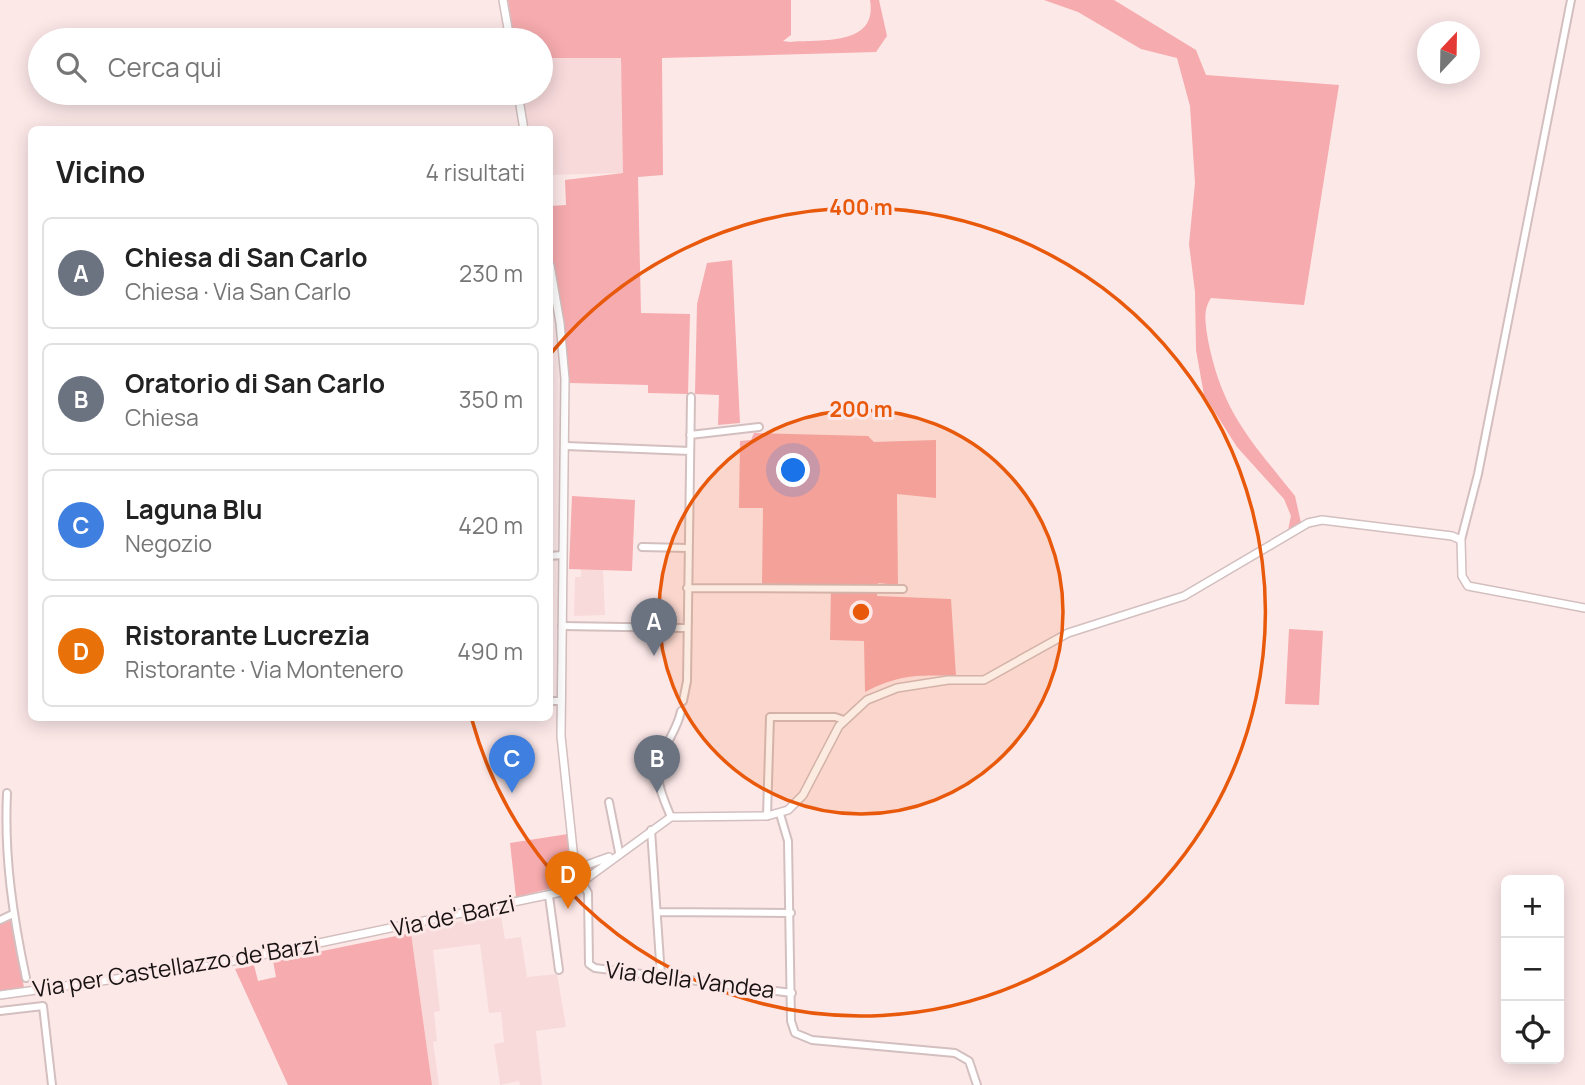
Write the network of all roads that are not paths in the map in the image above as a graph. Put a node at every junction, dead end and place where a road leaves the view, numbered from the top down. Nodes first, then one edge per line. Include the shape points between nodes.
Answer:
1 (503, 0) edge
2 (1571, 0) edge
3 (508, 28) edge
4 (520, 105) edge
5 (523, 126) edge
6 (553, 282) edge
7 (691, 397) dead end
8 (759, 426) dead end
9 (690, 435) junction
10 (566, 446) junction
11 (690, 451) junction
12 (1461, 540) junction
13 (642, 547) dead end
14 (688, 548) junction
15 (562, 555) junction
16 (553, 556) edge
17 (687, 588) junction
18 (903, 589) dead end
19 (1585, 608) edge
20 (562, 626) junction
21 (685, 628) junction
22 (553, 701) edge
23 (561, 701) junction
24 (683, 701) dead end
25 (681, 711) dead end
26 (844, 720) junction
27 (7, 793) dead end
28 (608, 802) dead end
29 (780, 814) junction
30 (767, 816) junction
31 (671, 817) junction
32 (651, 831) junction
33 (619, 852) junction
34 (573, 859) junction
35 (581, 867) junction
36 (580, 886) junction
37 (549, 896) junction
38 (657, 912) junction
39 (791, 913) junction
40 (13, 914) junction
41 (0, 920) edge
42 (351, 938) joint
43 (559, 970) dead end
44 (661, 976) junction
45 (26, 978) dead end
46 (792, 993) junction
47 (0, 995) edge
48 (0, 1011) edge
49 (50, 1085) edge
50 (977, 1085) edge

1 - 3 street
2 - 12 street
4 - 5 street
6 - 10 street via 566,397
7 - 9 street
8 - 9 street
9 - 11 street
10 - 11 street
10 - 15 street
11 - 14 street
12 - 19 street via 1462,576 1468,586
12 - 26 street via 1322,520 1308,523 1184,596 1068,633 984,680 897,688 867,700
13 - 14 street
14 - 17 street
15 - 16 street
15 - 20 street
17 - 18 street
17 - 21 street
20 - 21 street
20 - 23 street
21 - 24 street
22 - 23 street
23 - 34 street
25 - 31 street via 658,775
26 - 29 street via 797,804
26 - 30 street via 770,717
27 - 40 street via 5,834
28 - 33 street
29 - 30 street
29 - 39 street via 787,830
30 - 31 street
31 - 32 street
32 - 33 street
32 - 38 street
33 - 35 street
33 - 36 street, Via de' Barzi
34 - 35 street
34 - 36 street
35 - 36 street
36 - 37 street, Via de' Barzi
36 - 44 street, Via della Vandea via 588,893 589,964
37 - 42 street, Via de' Barzi
37 - 43 street
38 - 39 street
38 - 44 street
39 - 46 street
40 - 41 street
40 - 45 street
42 - 47 street, Via per Castellazzo de'Barzi via 209,966
44 - 46 street, Via della Vandea
46 - 50 street via 792,1028 799,1037 955,1053 969,1061
48 - 49 street via 43,1006

